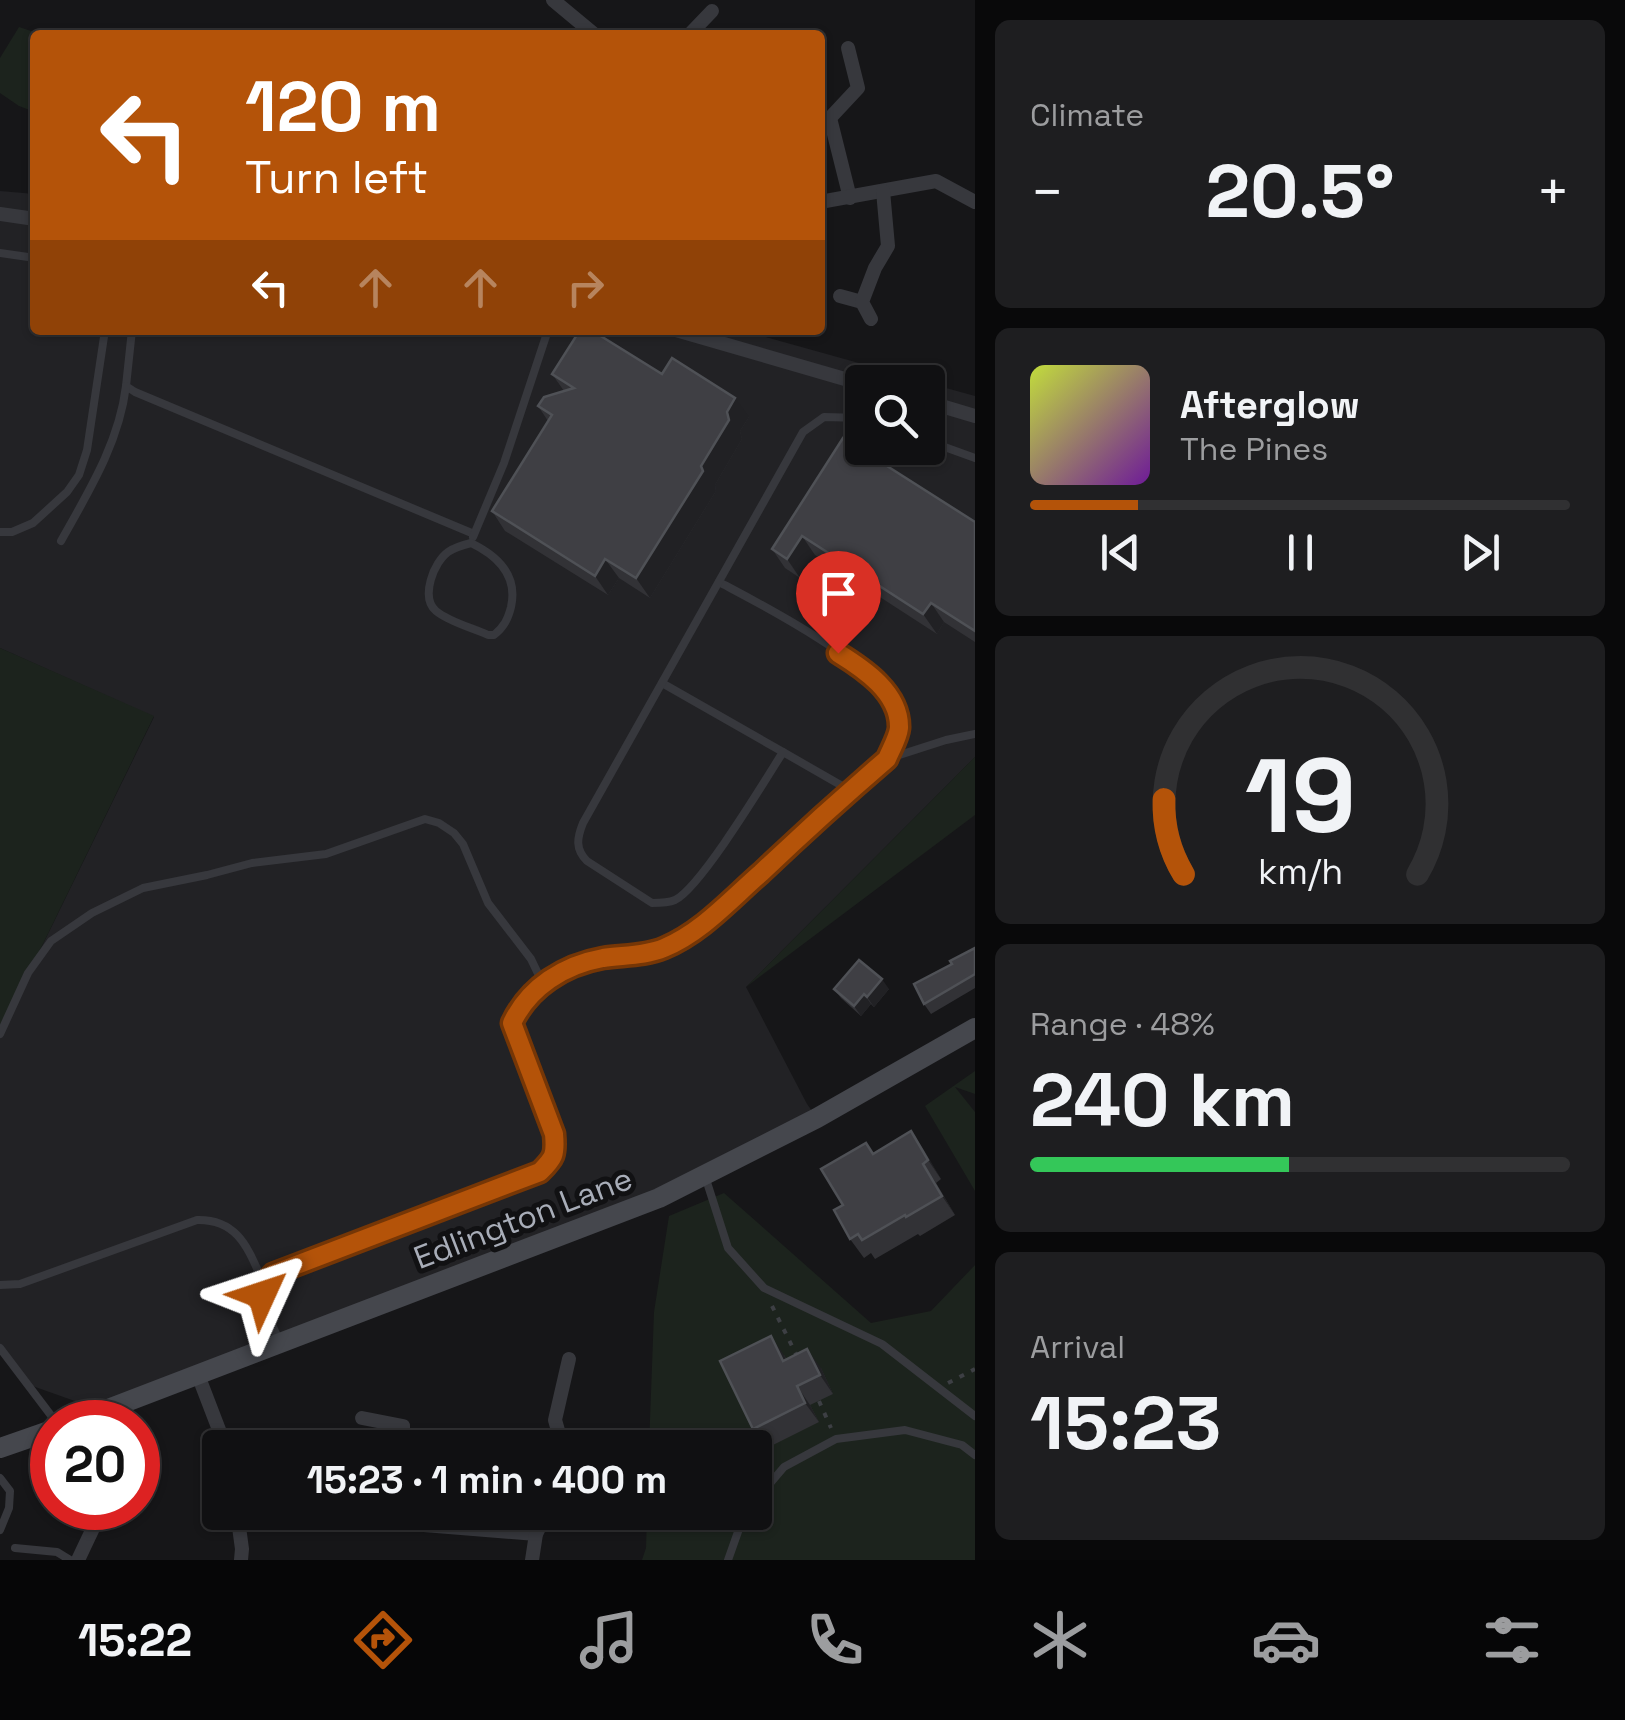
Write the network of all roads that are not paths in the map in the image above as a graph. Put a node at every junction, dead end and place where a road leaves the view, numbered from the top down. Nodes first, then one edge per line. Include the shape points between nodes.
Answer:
1 (553, 0) edge
2 (712, 12) dead end
3 (589, 30) edge
4 (695, 30) edge
5 (848, 48) dead end
6 (883, 191) junction
7 (850, 198) junction
8 (825, 201) edge
9 (975, 202) edge
10 (0, 214) edge
11 (30, 218) edge
12 (0, 254) edge
13 (30, 257) edge
14 (840, 296) dead end
15 (862, 302) junction
16 (871, 319) dead end
17 (104, 335) edge
18 (131, 335) edge
19 (546, 335) edge
20 (693, 335) edge
21 (845, 379) edge
22 (126, 386) junction
23 (945, 407) edge
24 (975, 416) edge
25 (845, 418) edge
26 (945, 447) edge
27 (975, 458) edge
28 (0, 532) edge
29 (473, 539) junction
30 (61, 540) dead end
31 (718, 582) junction
32 (662, 684) junction
33 (975, 734) edge
34 (784, 752) junction
35 (887, 759) junction
36 (851, 790) junction
37 (543, 984) junction
38 (975, 1028) edge
39 (0, 1034) edge
40 (705, 1176) junction
41 (264, 1284) junction
42 (0, 1285) edge
43 (280, 1344) junction
44 (0, 1348) edge
45 (568, 1359) dead end
46 (198, 1375) junction
47 (39, 1400) edge
48 (132, 1400) edge
49 (975, 1416) edge
50 (362, 1418) dead end
51 (219, 1430) edge
52 (403, 1430) edge
53 (558, 1430) edge
54 (30, 1438) edge
55 (0, 1448) edge
56 (975, 1455) edge
57 (0, 1478) edge
58 (772, 1481) edge
59 (0, 1530) edge
60 (92, 1530) edge
61 (239, 1530) edge
62 (486, 1530) edge
63 (538, 1530) edge
64 (739, 1530) edge
65 (536, 1534) junction
66 (16, 1548) dead end
67 (74, 1560) edge
68 (241, 1560) edge
69 (532, 1560) edge
70 (728, 1560) edge

1 - 3 street
2 - 4 street
5 - 7 street via 858,88 830,118
6 - 7 street
6 - 9 street via 936,181
6 - 15 street via 888,246
7 - 8 street
10 - 11 street
12 - 13 lane
14 - 15 street
15 - 16 street
17 - 28 lane via 79,475 34,523
18 - 22 lane
19 - 29 lane
20 - 21 street
22 - 29 lane
22 - 30 lane via 104,466
23 - 24 street
25 - 31 lane via 824,417 803,432
26 - 27 lane
29 - 29 lane via 441,560 430,583 431,606 494,635 509,615 514,592 506,569
31 - 32 lane
31 - 35 lane via 786,617 887,692 899,732
32 - 34 lane
32 - 34 lane via 577,845 586,861 652,903 676,900 686,891
33 - 35 lane
34 - 36 lane
35 - 36 lane
36 - 37 lane via 700,928 651,952 570,966
37 - 39 lane via 488,903 463,844 454,832 424,819 326,854 143,888 109,905 51,940
37 - 41 lane via 512,1023 554,1134 553,1159 540,1172 273,1274
38 - 40 main road, Edlington Lane
40 - 43 main road, Edlington Lane
40 - 49 lane via 728,1248 764,1288 882,1344
41 - 42 lane via 234,1231 197,1220 20,1284
41 - 43 lane
43 - 46 main road, Edlington Lane
44 - 47 lane
45 - 53 street
46 - 48 main road, Edlington Lane
46 - 51 street
50 - 52 street
54 - 55 main road
56 - 58 lane via 962,1445 905,1430 836,1439 784,1467
57 - 59 lane via 10,1491
60 - 67 street
61 - 68 street
62 - 65 street
63 - 65 street
64 - 70 lane
65 - 69 street
66 - 67 lane

